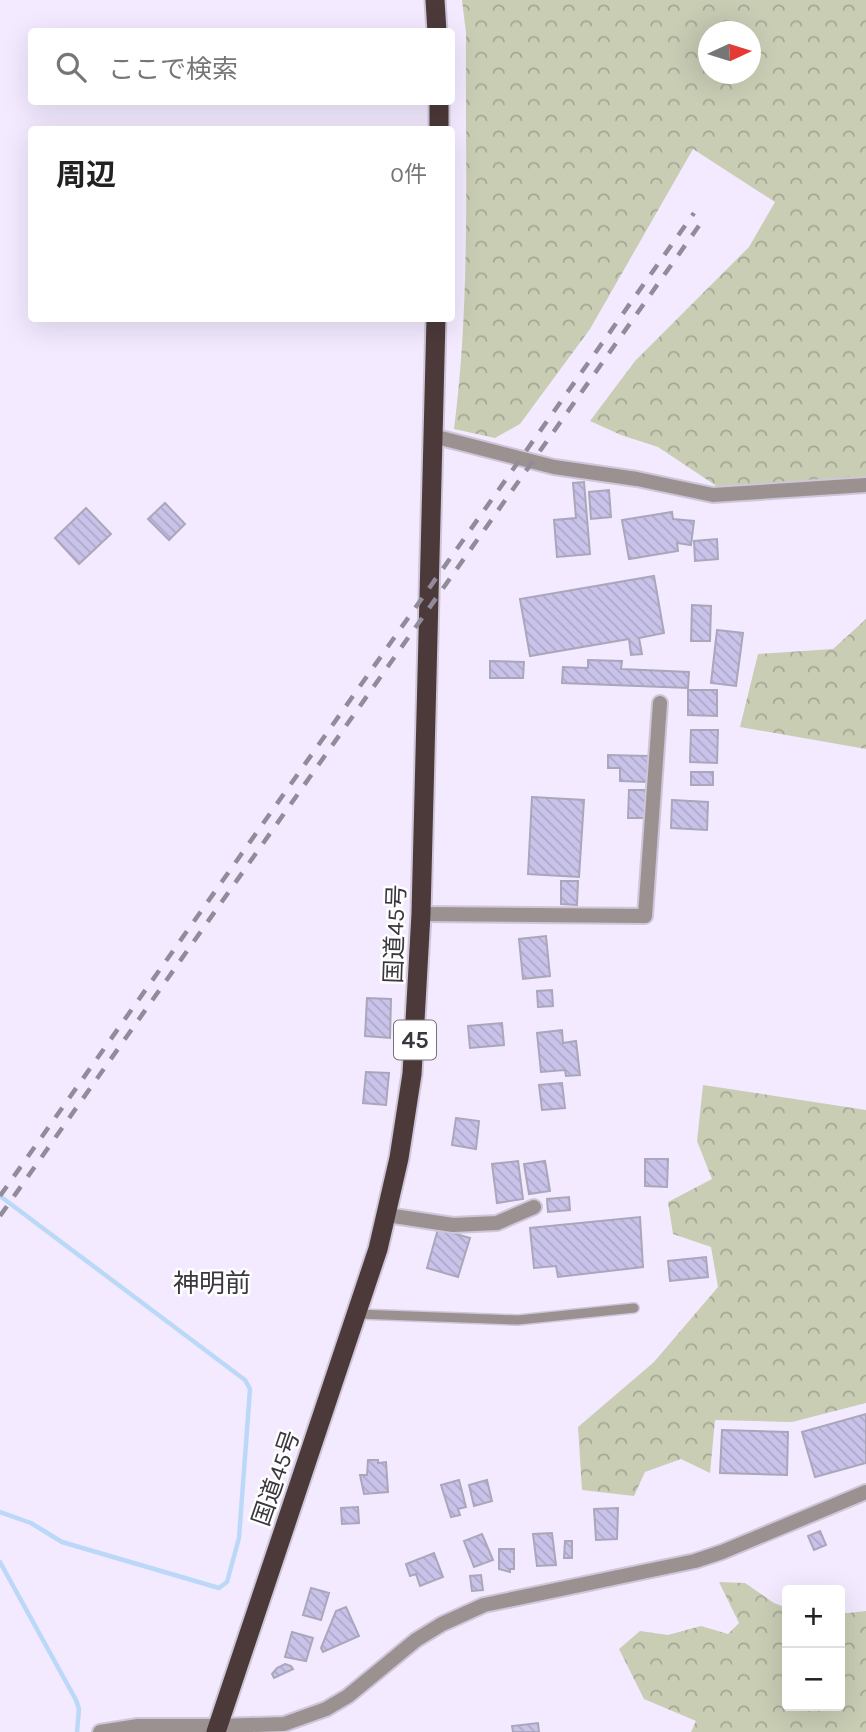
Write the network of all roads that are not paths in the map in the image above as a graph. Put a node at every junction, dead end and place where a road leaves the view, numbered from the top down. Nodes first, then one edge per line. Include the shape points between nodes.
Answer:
1 (435, 0) edge
2 (437, 28) edge
3 (439, 105) edge
4 (439, 126) edge
5 (436, 322) edge
6 (433, 436) junction
7 (866, 485) edge
8 (660, 703) dead end
9 (421, 914) junction
10 (534, 1208) dead end
11 (387, 1215) junction
12 (634, 1308) dead end
13 (358, 1314) junction
14 (866, 1492) edge
15 (217, 1729) edge
16 (100, 1732) edge

1 - 2 highway
3 - 4 highway
5 - 6 highway, 国道45号 / 45
6 - 7 street via 554,467 713,495
6 - 9 highway, 国道45号 / 45
8 - 9 street via 645,916
9 - 11 highway, 国道45号 / 45 via 412,1074
10 - 11 street via 497,1223 453,1225
11 - 13 highway, 国道45号 / 45
12 - 13 lane via 518,1320
13 - 15 highway, 国道45号 / 45
14 - 15 street via 695,1561 484,1605 416,1640 326,1709 284,1724
15 - 16 street via 138,1726

